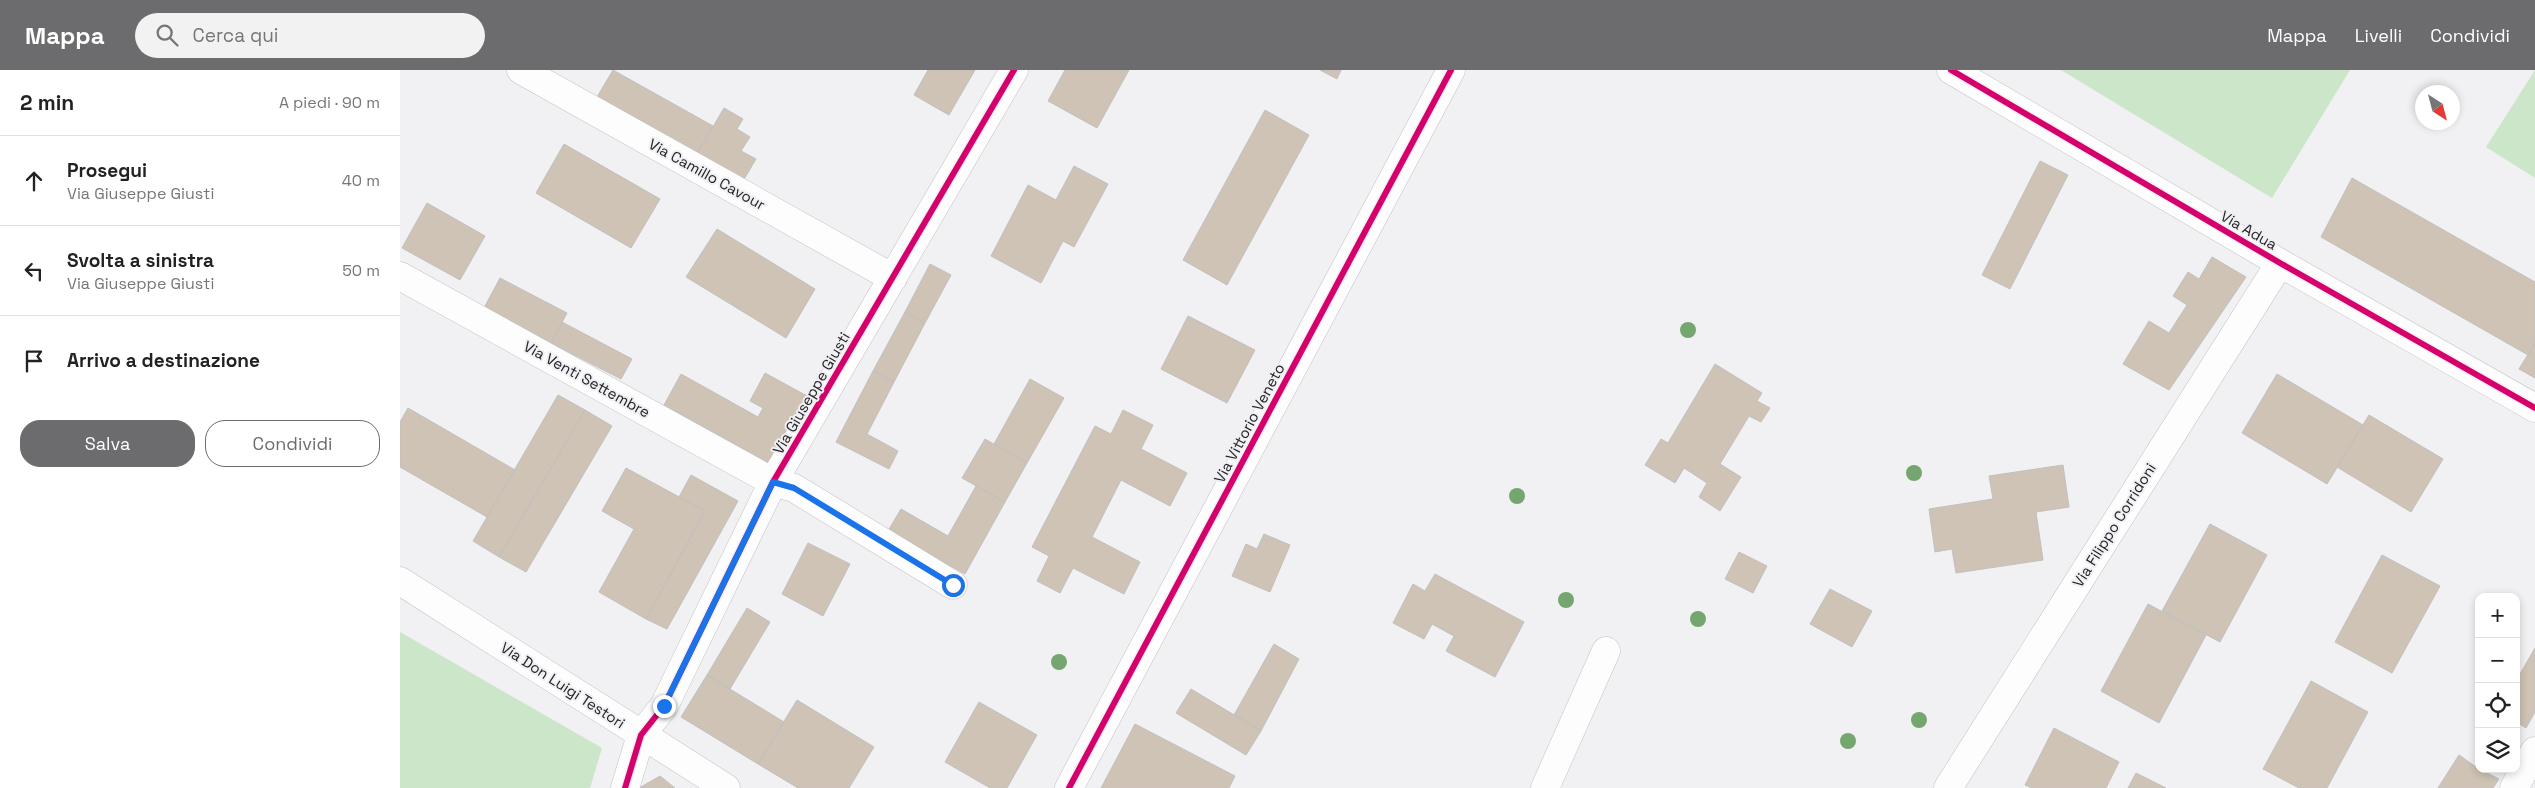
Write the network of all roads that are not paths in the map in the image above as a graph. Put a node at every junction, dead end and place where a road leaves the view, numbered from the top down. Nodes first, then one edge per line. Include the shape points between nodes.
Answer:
1 (521, 70) edge
2 (1014, 70) edge
3 (1451, 70) edge
4 (1951, 70) edge
5 (1990, 80) edge
6 (2280, 263) junction
7 (400, 276) edge
8 (893, 278) junction
9 (2535, 408) edge
10 (773, 482) junction
11 (400, 581) edge
12 (953, 585) dead end
13 (1606, 651) dead end
14 (641, 735) junction
15 (2535, 751) edge
16 (625, 788) edge
17 (726, 788) edge
18 (1068, 788) edge
19 (1545, 788) edge
20 (1948, 788) edge
21 (2514, 788) edge

1 - 8 street, Via Camillo Cavour
2 - 8 street, Via Giuseppe Giusti
3 - 18 street, Via Vittorio Veneto
4 - 5 street, Via Adua
5 - 6 street, Via Adua
6 - 9 street, Via Adua
6 - 20 street, Via Filippo Corridoni
7 - 10 street, Via Venti Settembre
8 - 10 street, Via Giuseppe Giusti
10 - 12 street via 794,488
10 - 14 street, Via Giuseppe Giusti via 664,706
11 - 14 street, Via Don Luigi Testori
13 - 19 street
14 - 16 street
14 - 17 street, Via Don Luigi Testori
15 - 21 street

